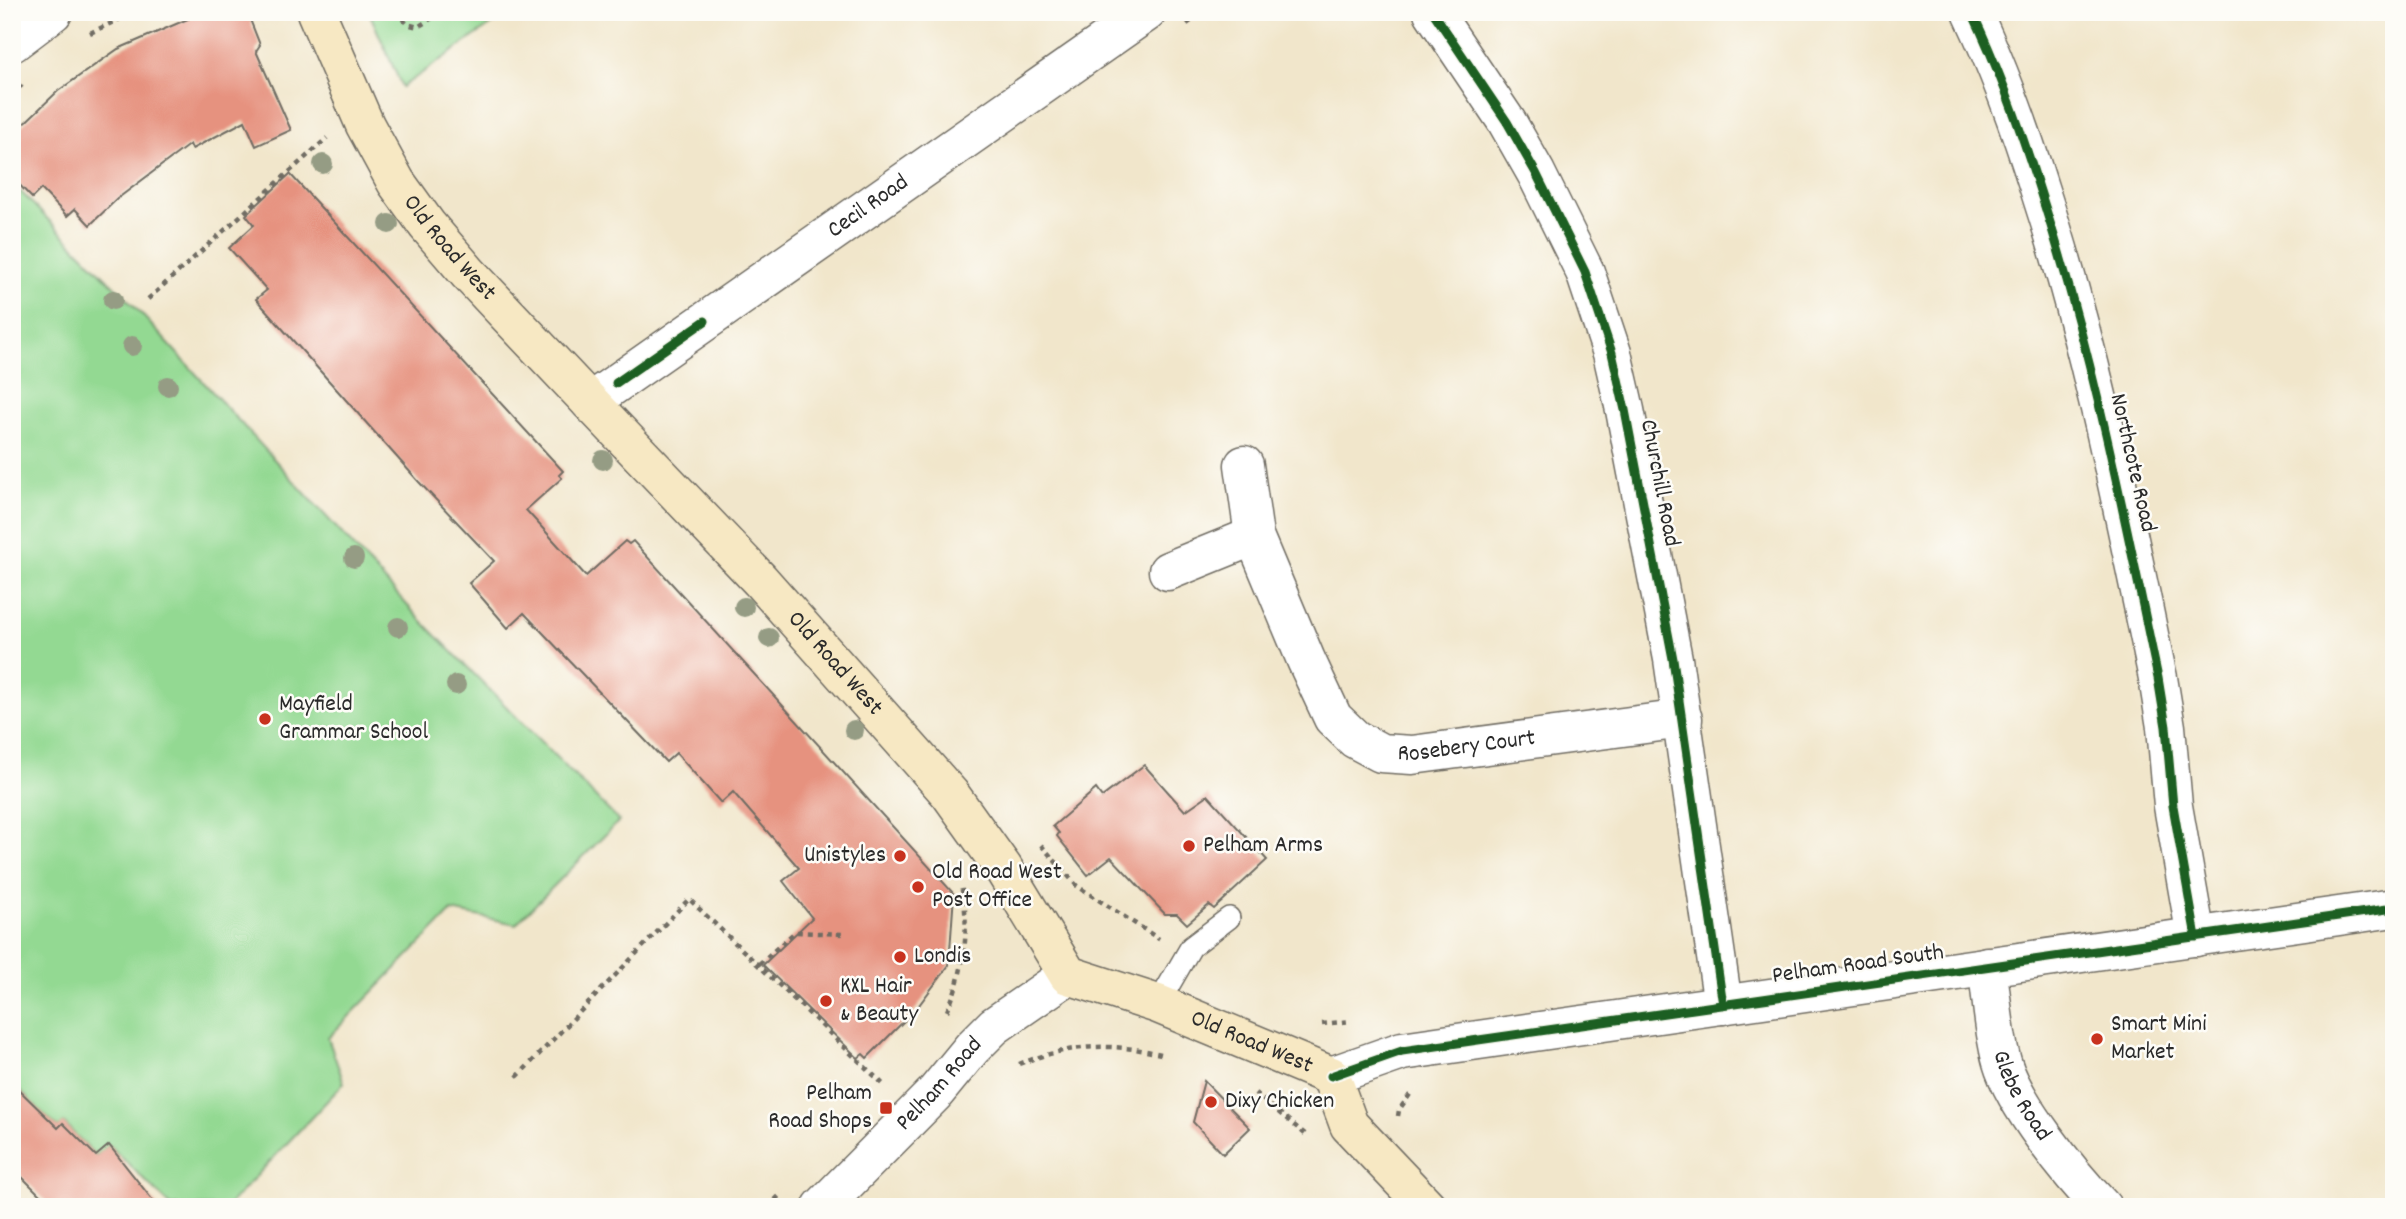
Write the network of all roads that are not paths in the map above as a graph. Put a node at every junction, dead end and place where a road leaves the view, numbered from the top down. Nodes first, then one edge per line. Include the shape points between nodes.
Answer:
1 (53, 12) edge
2 (316, 12) edge
3 (1147, 12) edge
4 (1433, 12) edge
5 (1972, 12) edge
6 (12, 43) edge
7 (590, 402) junction
8 (1244, 465) dead end
9 (1254, 536) junction
10 (1168, 570) dead end
11 (1684, 719) junction
12 (2394, 908) edge
13 (1229, 918) dead end
14 (2196, 937) junction
15 (1987, 966) junction
16 (1068, 975) junction
17 (1158, 1004) junction
18 (1723, 1004) junction
19 (1331, 1076) junction
20 (833, 1203) edge
21 (1427, 1207) edge
22 (2102, 1207) edge

1 - 6 street
2 - 7 main road, Old Road West via 365,125 396,182 468,273
3 - 7 street, Cecil Road
4 - 11 street, Churchill Road via 1518,140 1592,290 1625,410
5 - 14 street, Northcote Road via 2012,103 2089,358 2158,678 2173,806
7 - 16 main road, Old Road West via 760,580 950,794 1003,868
8 - 9 street, Rosebery Court
9 - 10 street
9 - 11 street, Rosebery Court via 1333,718 1355,739 1381,753 1412,755
11 - 18 street, Churchill Road
12 - 14 street, Pelham Road South
13 - 17 lane via 1197,942
14 - 15 street, Pelham Road South
15 - 18 street, Pelham Road South
15 - 22 street, Glebe Road via 2001,1057 2014,1090 2077,1181
16 - 17 main road, Old Road West
16 - 20 street, Pelham Road via 994,1026
17 - 19 main road, Old Road West
18 - 19 street, Pelham Road South via 1402,1051
19 - 21 main road, Old Road West via 1349,1125

